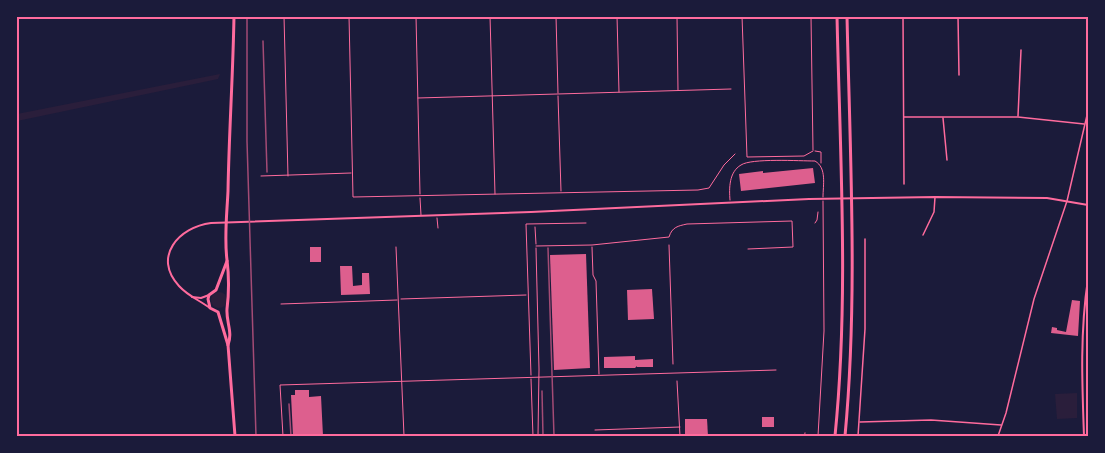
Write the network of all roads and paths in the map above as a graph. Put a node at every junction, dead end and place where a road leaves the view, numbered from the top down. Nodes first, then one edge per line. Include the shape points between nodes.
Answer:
1 (234, 16) edge
2 (284, 16) edge
3 (349, 16) edge
4 (416, 16) edge
5 (490, 16) edge
6 (556, 16) edge
7 (617, 16) edge
8 (677, 16) edge
9 (742, 16) edge
10 (811, 16) edge
11 (837, 16) edge
12 (847, 16) edge
13 (903, 16) edge
14 (958, 16) edge
15 (1021, 50) dead end
16 (959, 75) dead end
17 (731, 89) dead end
18 (678, 91) junction
19 (619, 92) junction
20 (558, 94) junction
21 (492, 96) junction
22 (418, 98) junction
23 (1089, 111) edge
24 (904, 117) junction
25 (943, 117) junction
26 (1018, 117) junction
27 (1085, 124) junction
28 (813, 151) junction
29 (735, 154) dead end
30 (947, 160) dead end
31 (821, 165) junction
32 (353, 173) junction
33 (261, 176) dead end
34 (288, 176) junction
35 (904, 184) dead end
36 (561, 193) junction
37 (495, 195) junction
38 (420, 196) junction
39 (935, 196) junction
40 (1067, 201) junction
41 (730, 202) junction
42 (1089, 205) edge
43 (818, 212) dead end
44 (437, 216) junction
45 (421, 217) junction
46 (586, 223) dead end
47 (815, 223) dead end
48 (535, 225) junction
49 (438, 228) dead end
50 (922, 235) dead end
51 (865, 239) dead end
52 (592, 245) junction
53 (669, 245) dead end
54 (536, 246) junction
55 (396, 247) dead end
56 (748, 249) dead end
57 (227, 261) junction
58 (1089, 279) edge
59 (222, 291) junction
60 (528, 294) junction
61 (209, 295) junction
62 (191, 297) junction
63 (399, 299) junction
64 (281, 304) dead end
65 (227, 307) junction
66 (210, 308) junction
67 (218, 312) junction
68 (228, 345) junction
69 (673, 364) dead end
70 (776, 370) dead end
71 (599, 375) junction
72 (531, 377) junction
73 (538, 377) junction
74 (402, 381) junction
75 (677, 381) dead end
76 (860, 422) junction
77 (1002, 425) junction
78 (680, 427) junction
79 (595, 430) dead end
80 (235, 436) edge
81 (283, 436) edge
82 (404, 436) edge
83 (533, 436) edge
84 (538, 436) edge
85 (680, 436) edge
86 (818, 436) edge
87 (835, 436) edge
88 (844, 436) edge
89 (858, 436) edge
90 (998, 436) edge
91 (1084, 436) edge

1 - 57 main road
2 - 34 lane
3 - 32 lane
4 - 22 lane
5 - 21 lane
6 - 20 lane
7 - 19 lane
8 - 18 lane
9 - 28 lane via 747,157 804,156
10 - 28 lane
11 - 87 main road via 842,337
12 - 88 main road via 852,276
13 - 24 street
14 - 16 street
15 - 26 street
17 - 18 lane
18 - 19 lane
19 - 20 lane
20 - 21 lane
20 - 36 lane
21 - 22 lane
21 - 37 lane
22 - 38 lane
23 - 27 street
24 - 25 street
24 - 35 street
25 - 26 street
25 - 30 street
26 - 27 street
27 - 40 street
28 - 31 lane via 821,152
29 - 36 lane via 709,188
31 - 41 lane via 815,161 741,165 732,177
31 - 86 lane via 824,331
32 - 34 lane
32 - 38 lane via 353,197
33 - 34 lane
36 - 37 lane
37 - 38 lane
38 - 45 lane
39 - 40 street
39 - 41 street
39 - 50 street via 934,212
40 - 42 street
40 - 77 street via 1034,299
41 - 44 street
43 - 47 lane
44 - 45 street
44 - 49 lane
45 - 62 street via 200,224 180,235 169,255 172,276
46 - 48 lane
48 - 54 lane
48 - 60 lane via 526,224
51 - 76 street
52 - 54 lane
52 - 56 lane via 669,237 676,227 687,224 792,221 793,247
52 - 71 lane
53 - 69 lane
54 - 73 lane
55 - 63 lane
57 - 59 main road
57 - 59 main road via 229,268
58 - 91 street via 1082,351
59 - 61 main road
59 - 65 main road via 230,301
60 - 63 lane
60 - 72 lane
61 - 62 street
61 - 66 main road
62 - 66 street
63 - 64 lane
63 - 74 lane
65 - 67 main road
65 - 68 main road via 231,338
66 - 67 main road
67 - 68 main road
68 - 80 main road
70 - 71 lane
71 - 73 lane
72 - 73 lane
72 - 74 lane
72 - 83 lane
73 - 84 lane
74 - 81 lane via 280,385
74 - 82 lane
75 - 78 lane
76 - 77 street via 931,420
76 - 89 street
77 - 90 street
78 - 79 lane
78 - 85 lane

